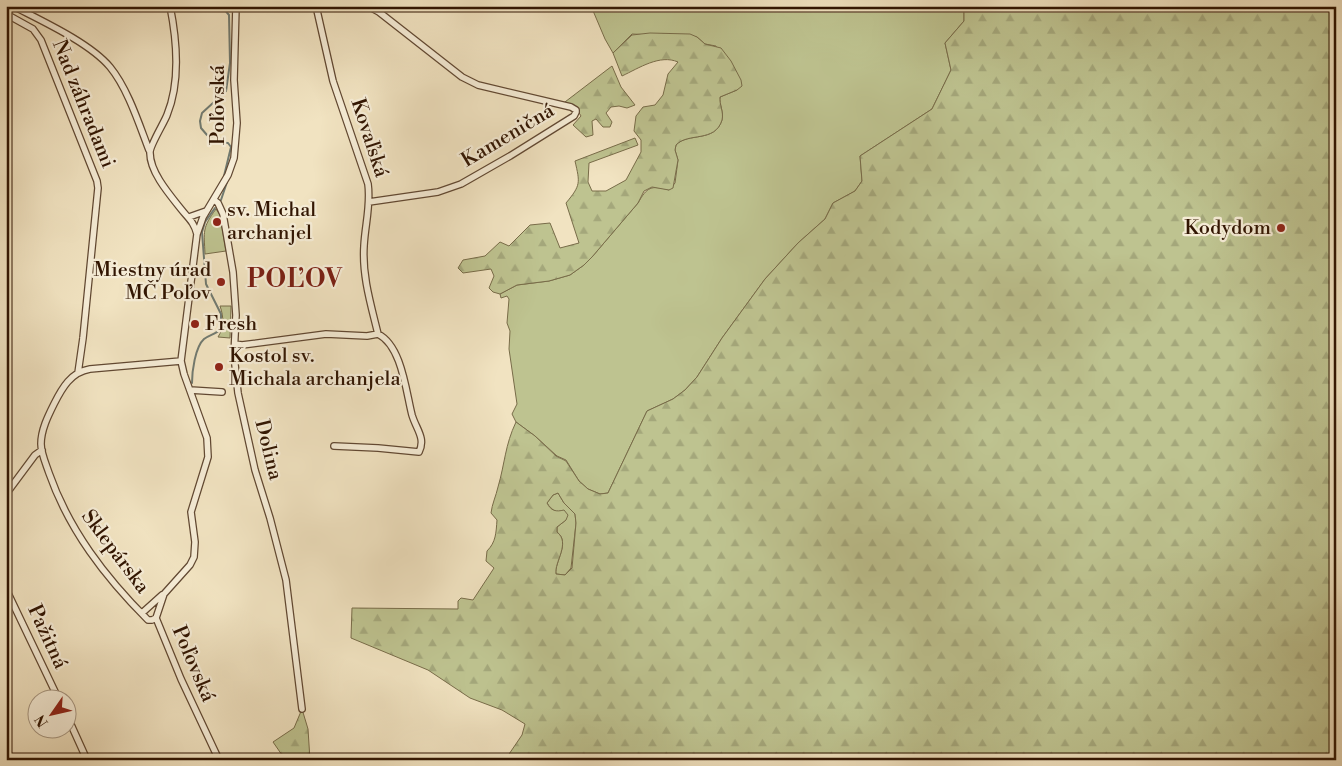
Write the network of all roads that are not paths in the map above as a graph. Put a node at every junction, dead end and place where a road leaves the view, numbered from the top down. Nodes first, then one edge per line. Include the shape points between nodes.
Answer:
1 (14, 6) edge
2 (170, 6) edge
3 (236, 6) edge
4 (316, 6) edge
5 (368, 6) edge
6 (6, 14) edge
7 (149, 150) junction
8 (214, 200) junction
9 (369, 202) junction
10 (207, 211) junction
11 (189, 217) junction
12 (197, 234) junction
13 (378, 334) junction
14 (235, 344) junction
15 (181, 361) junction
16 (78, 373) junction
17 (190, 390) junction
18 (222, 392) dead end
19 (334, 446) dead end
20 (42, 450) junction
21 (6, 494) edge
22 (6, 588) edge
23 (164, 594) junction
24 (142, 613) junction
25 (156, 618) junction
26 (53, 688) edge
27 (302, 709) dead end
28 (77, 738) edge
29 (87, 760) edge
30 (219, 760) edge

1 - 7 street via 79,42 104,60 118,78
2 - 7 street via 176,45 173,91 168,113
3 - 8 street, Poľovská via 234,80 237,123 234,158
4 - 9 street, Kovaľská via 333,81 366,173
5 - 9 street, Kameničná via 462,77 478,84 571,107 576,112 461,184 438,192
6 - 16 street, Nad záhradami via 33,29 41,40 97,180
7 - 11 street via 156,173
8 - 10 street, Poľovská
8 - 14 street, Dolina via 224,217 236,315
9 - 13 street, Kovaľská via 364,248 366,286
10 - 11 street
10 - 12 street, Poľovská
11 - 12 street
12 - 15 street, Poľovská
13 - 14 street via 326,334
13 - 19 street, Kovaľská via 385,337 400,365 422,446 419,452
14 - 27 street, Dolina via 236,376 245,428 286,580
15 - 16 street via 90,369
15 - 17 street, Poľovská
16 - 20 street, Sklepárska via 59,392 46,424
17 - 18 street
17 - 23 street, Poľovská via 207,438 208,457 191,512 194,557
20 - 21 street
20 - 24 street, Sklepárska via 56,494 76,533 125,597
22 - 26 street, Pažitná
23 - 24 street
23 - 25 street, Poľovská
24 - 25 street, Sklepárska via 150,620
25 - 30 street, Poľovská via 180,679
28 - 29 street

